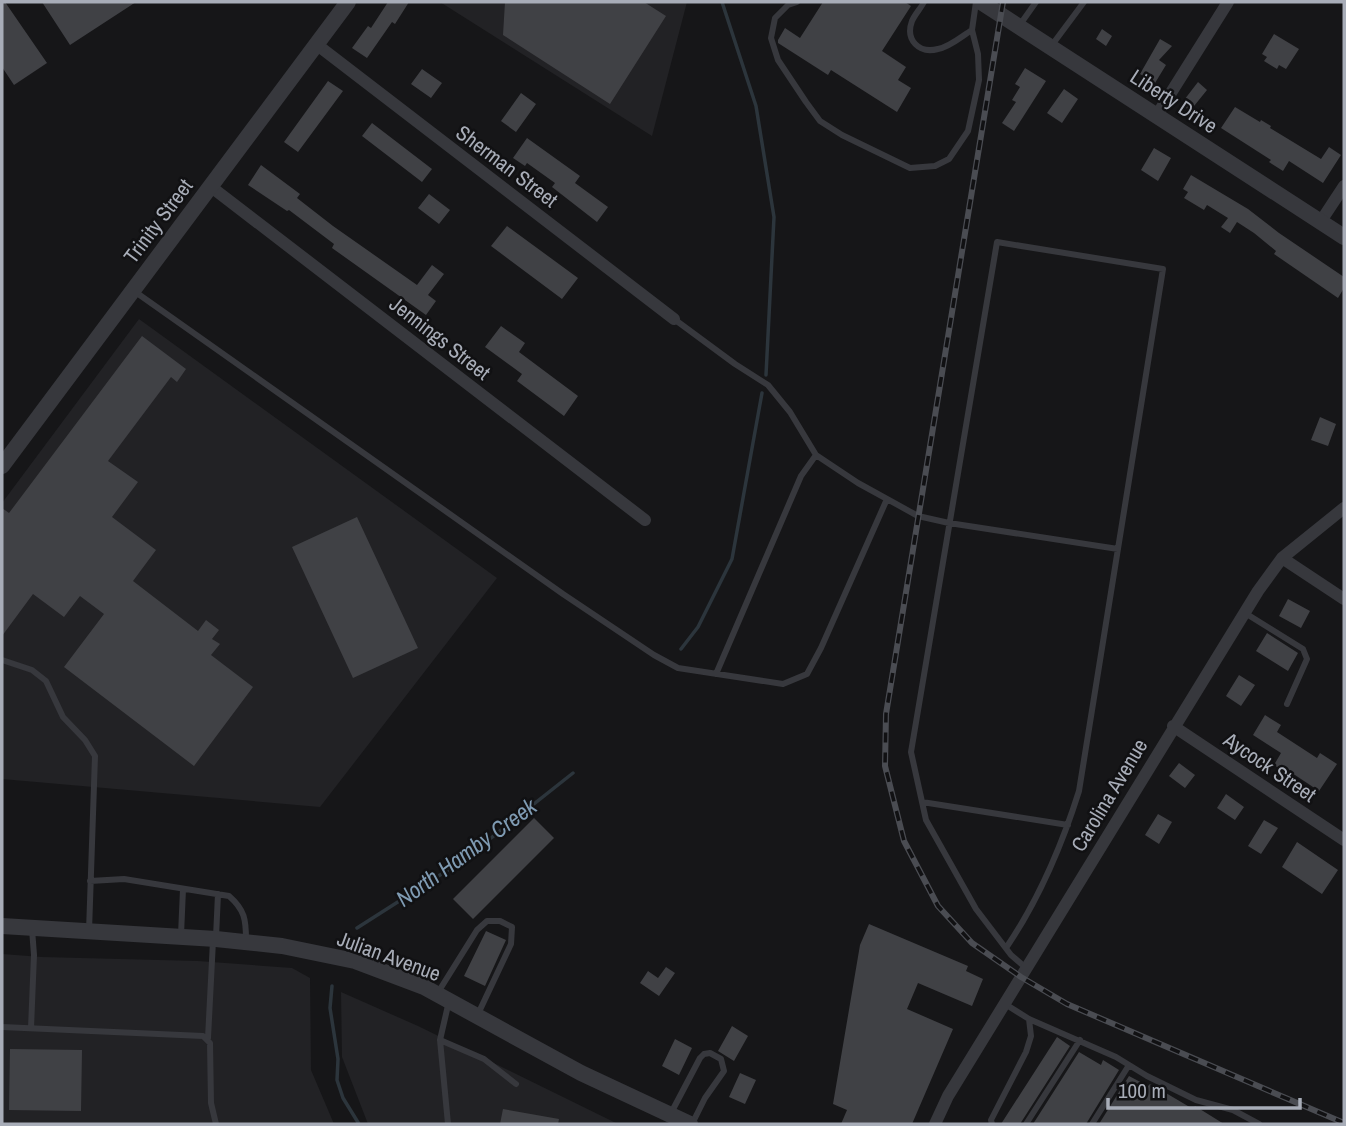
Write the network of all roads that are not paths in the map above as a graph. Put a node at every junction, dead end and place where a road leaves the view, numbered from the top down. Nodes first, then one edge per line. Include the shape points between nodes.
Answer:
1 (348, 2) edge
2 (797, 2) edge
3 (924, 2) edge
4 (978, 2) edge
5 (1036, 2) edge
6 (1084, 2) edge
7 (1228, 2) edge
8 (1018, 26) junction
9 (972, 30) junction
10 (316, 44) junction
11 (1051, 47) junction
12 (1157, 115) junction
13 (210, 186) junction
14 (1344, 186) edge
15 (1321, 221) junction
16 (1344, 237) edge
17 (132, 290) junction
18 (674, 318) joint
19 (816, 455) junction
20 (2, 466) edge
21 (887, 499) junction
22 (1344, 508) edge
23 (645, 520) dead end
24 (950, 523) junction
25 (1118, 549) junction
26 (1282, 558) junction
27 (1344, 599) edge
28 (1245, 613) junction
29 (2, 660) edge
30 (716, 674) junction
31 (1287, 704) dead end
32 (1174, 726) junction
33 (922, 802) junction
34 (1068, 825) junction
35 (1344, 840) edge
36 (90, 881) junction
37 (183, 889) junction
38 (218, 894) junction
39 (2, 926) edge
40 (32, 927) junction
41 (89, 931) junction
42 (181, 937) junction
43 (215, 939) junction
44 (246, 942) junction
45 (1006, 948) junction
46 (1026, 968) junction
47 (443, 997) junction
48 (1004, 1004) junction
49 (478, 1016) junction
50 (1029, 1019) junction
51 (2, 1027) edge
52 (31, 1028) junction
53 (208, 1038) junction
54 (440, 1040) junction
55 (1080, 1040) junction
56 (1129, 1065) junction
57 (516, 1084) dead end
58 (670, 1115) junction
59 (1247, 1121) edge
60 (216, 1124) edge
61 (448, 1124) edge
62 (691, 1124) edge
63 (935, 1124) edge
64 (992, 1124) edge
65 (1026, 1124) edge
66 (1092, 1124) edge
67 (1259, 1124) edge

1 - 10 street, Trinity Street
2 - 9 lane via 775,18 771,38 778,60 806,102 820,121 842,135 910,168 949,159 968,131 979,80
3 - 9 lane via 913,20 910,35 914,44 925,50 940,49
4 - 8 street, Liberty Drive
4 - 9 lane
5 - 8 lane
6 - 11 lane
7 - 12 street
8 - 11 street, Liberty Drive
10 - 13 street, Trinity Street
10 - 18 street, Sherman Street
11 - 12 street, Liberty Drive
12 - 15 street, Liberty Drive
13 - 17 street, Trinity Street
13 - 23 street, Jennings Street
14 - 15 street
15 - 16 street, Liberty Drive
17 - 20 street, Trinity Street
17 - 30 lane via 654,656 678,668
18 - 19 lane via 768,385
19 - 21 lane
19 - 30 lane via 801,476
21 - 24 lane via 918,516
21 - 30 lane via 807,674 783,684
22 - 26 street, Carolina Avenue
24 - 25 lane
24 - 25 lane via 997,242 1163,269
24 - 33 lane via 911,752
25 - 34 lane via 1079,791
26 - 27 street
26 - 28 street, Carolina Avenue
28 - 31 lane via 1303,649 1307,659
28 - 32 street, Carolina Avenue
29 - 36 lane via 32,670 46,681 63,717 95,756
32 - 35 street, Aycock Street
32 - 46 street, Carolina Avenue
33 - 34 lane
33 - 45 lane via 926,820 976,909
34 - 45 lane
36 - 37 lane via 124,879
36 - 41 lane
37 - 38 lane
37 - 42 lane
38 - 43 lane
38 - 44 lane via 241,906
39 - 40 street, Julian Avenue
40 - 41 street, Julian Avenue
40 - 52 lane
41 - 42 street, Julian Avenue
42 - 43 street, Julian Avenue
43 - 44 street, Julian Avenue
43 - 53 lane
44 - 47 street, Julian Avenue via 355,961
45 - 46 lane
46 - 48 street, Carolina Avenue
47 - 49 street, Julian Avenue
47 - 49 lane via 477,930 487,921 512,927 511,944
47 - 54 lane
48 - 50 lane
48 - 63 street, Carolina Avenue
49 - 58 street, Julian Avenue
50 - 55 lane
50 - 64 lane via 1031,1036 1026,1052
51 - 52 lane
52 - 53 lane
53 - 60 lane
54 - 57 lane via 484,1059
54 - 61 lane
55 - 56 lane
55 - 65 lane
56 - 59 lane via 1196,1100 1234,1110
56 - 66 lane
58 - 62 street, Julian Avenue
58 - 62 lane via 700,1058 710,1053 721,1059 724,1071
59 - 67 lane

